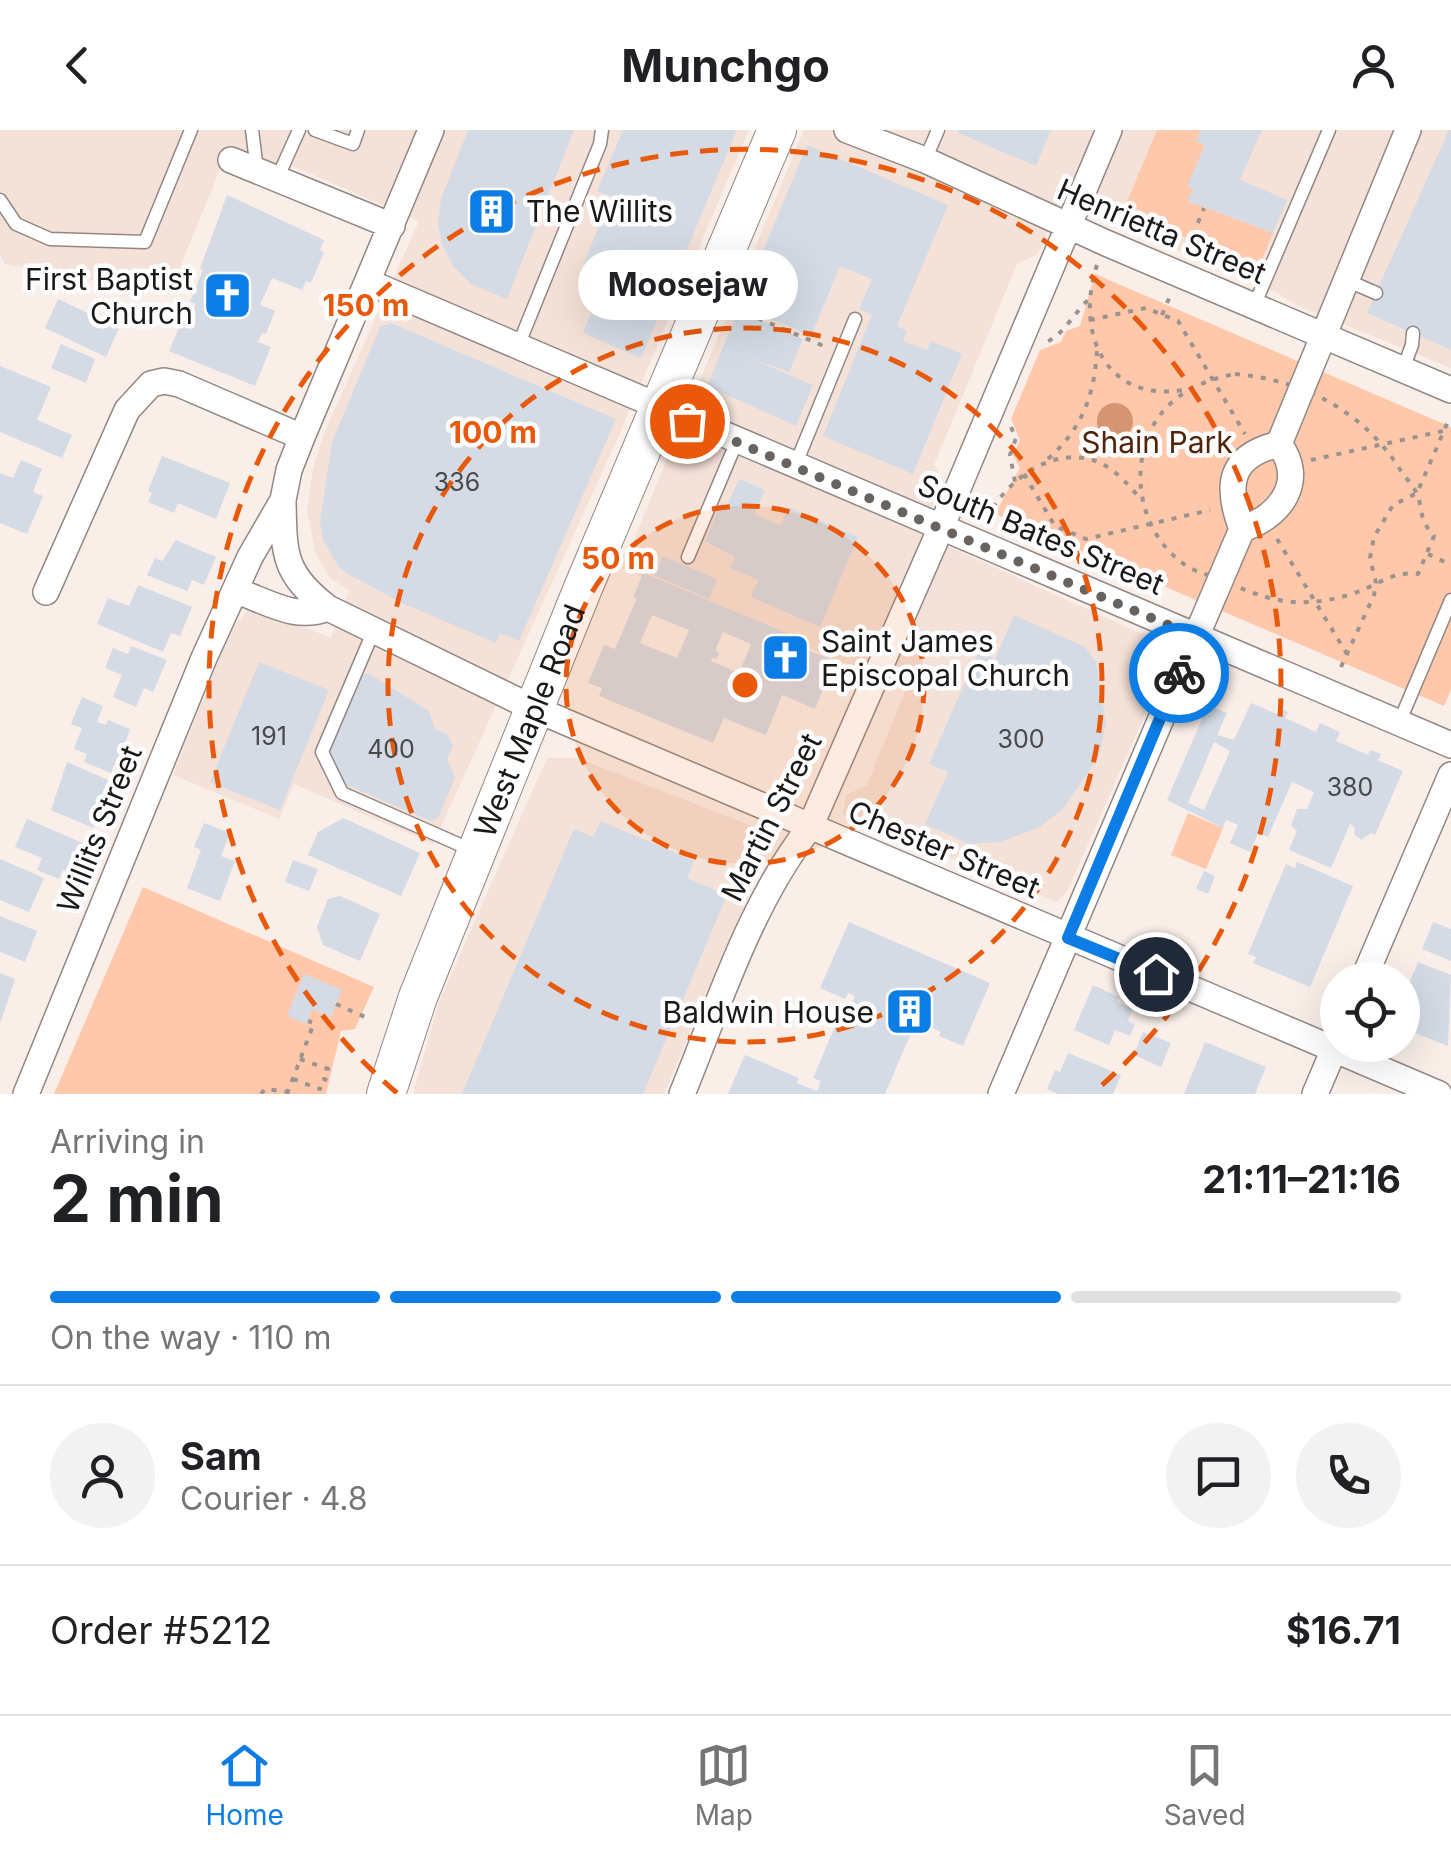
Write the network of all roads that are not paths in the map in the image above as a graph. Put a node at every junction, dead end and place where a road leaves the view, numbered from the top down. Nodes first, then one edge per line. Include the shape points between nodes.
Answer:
1 (191, 130) edge
2 (252, 130) edge
3 (299, 130) edge
4 (315, 130) edge
5 (358, 130) edge
6 (430, 130) edge
7 (602, 130) edge
8 (777, 130) edge
9 (848, 130) edge
10 (938, 130) edge
11 (1109, 130) edge
12 (1328, 130) edge
13 (1408, 130) edge
14 (231, 160) dead end
15 (925, 160) junction
16 (267, 175) junction
17 (0, 200) edge
18 (392, 226) junction
19 (1068, 226) junction
20 (1346, 280) junction
21 (368, 282) junction
22 (1376, 294) dead end
23 (1254, 306) junction
24 (855, 319) dead end
25 (1413, 334) dead end
26 (1322, 335) junction
27 (517, 348) junction
28 (1402, 369) junction
29 (1451, 390) edge
30 (659, 408) junction
31 (302, 437) junction
32 (737, 442) junction
33 (1275, 453) junction
34 (795, 466) junction
35 (283, 500) junction
36 (1247, 518) junction
37 (942, 527) junction
38 (688, 557) dead end
39 (236, 591) junction
40 (46, 592) dead end
41 (1451, 600) edge
42 (328, 608) junction
43 (374, 630) junction
44 (1194, 636) junction
45 (535, 709) junction
46 (1398, 723) junction
47 (1451, 745) edge
48 (1451, 775) edge
49 (810, 827) junction
50 (478, 852) junction
51 (1068, 938) junction
52 (1371, 962) edge
53 (1320, 1039) edge
54 (1329, 1062) edge
55 (1372, 1062) edge
56 (1005, 1093) edge
57 (26, 1094) edge
58 (386, 1094) edge
59 (682, 1094) edge
60 (1315, 1094) edge
61 (1439, 1094) edge

1 - 17 lane via 146,242 50,239 16,224
2 - 16 lane
3 - 16 lane
4 - 5 lane via 352,144
6 - 18 street, Willits Street
7 - 27 lane
8 - 30 main road, West Maple Road
9 - 15 street, Henrietta Street
10 - 15 lane
11 - 19 street, Martin Street
12 - 23 lane
13 - 20 street
14 - 16 street
15 - 19 street, Henrietta Street
16 - 18 street
18 - 21 street, Willits Street
19 - 23 street, Henrietta Street
19 - 37 street, Martin Street
20 - 22 lane
20 - 26 street
21 - 27 street, South Bates Street
21 - 31 street, Willits Street
23 - 26 street, Henrietta Street
24 - 34 lane
25 - 28 lane
26 - 28 street, Henrietta Street
26 - 33 street
27 - 30 street, South Bates Street
28 - 29 street, Henrietta Street
30 - 32 street, South Bates Street
30 - 45 main road, West Maple Road
31 - 35 street, Willits Street
31 - 40 street via 178,384 151,384 117,429
32 - 34 street, South Bates Street
32 - 38 lane
33 - 36 street via 1286,497
33 - 36 street via 1246,458 1235,475
34 - 37 street, South Bates Street
35 - 39 street, Willits Street
35 - 42 street via 289,568
36 - 44 street
37 - 44 street, South Bates Street
37 - 49 street, Martin Street
39 - 42 street via 310,616
39 - 57 street, Willits Street
41 - 46 lane
42 - 43 street, Chester Street
43 - 45 street, Chester Street
43 - 50 lane via 322,752 342,793
44 - 46 street, South Bates Street
44 - 51 street
45 - 49 street, Chester Street
45 - 50 main road, West Maple Road
46 - 47 street, South Bates Street
48 - 52 street
49 - 51 street, Chester Street
49 - 59 street, Martin Street via 754,921
50 - 58 main road, West Maple Road
51 - 53 street, Chester Street
51 - 56 street
54 - 60 street
55 - 61 street, Chester Street

